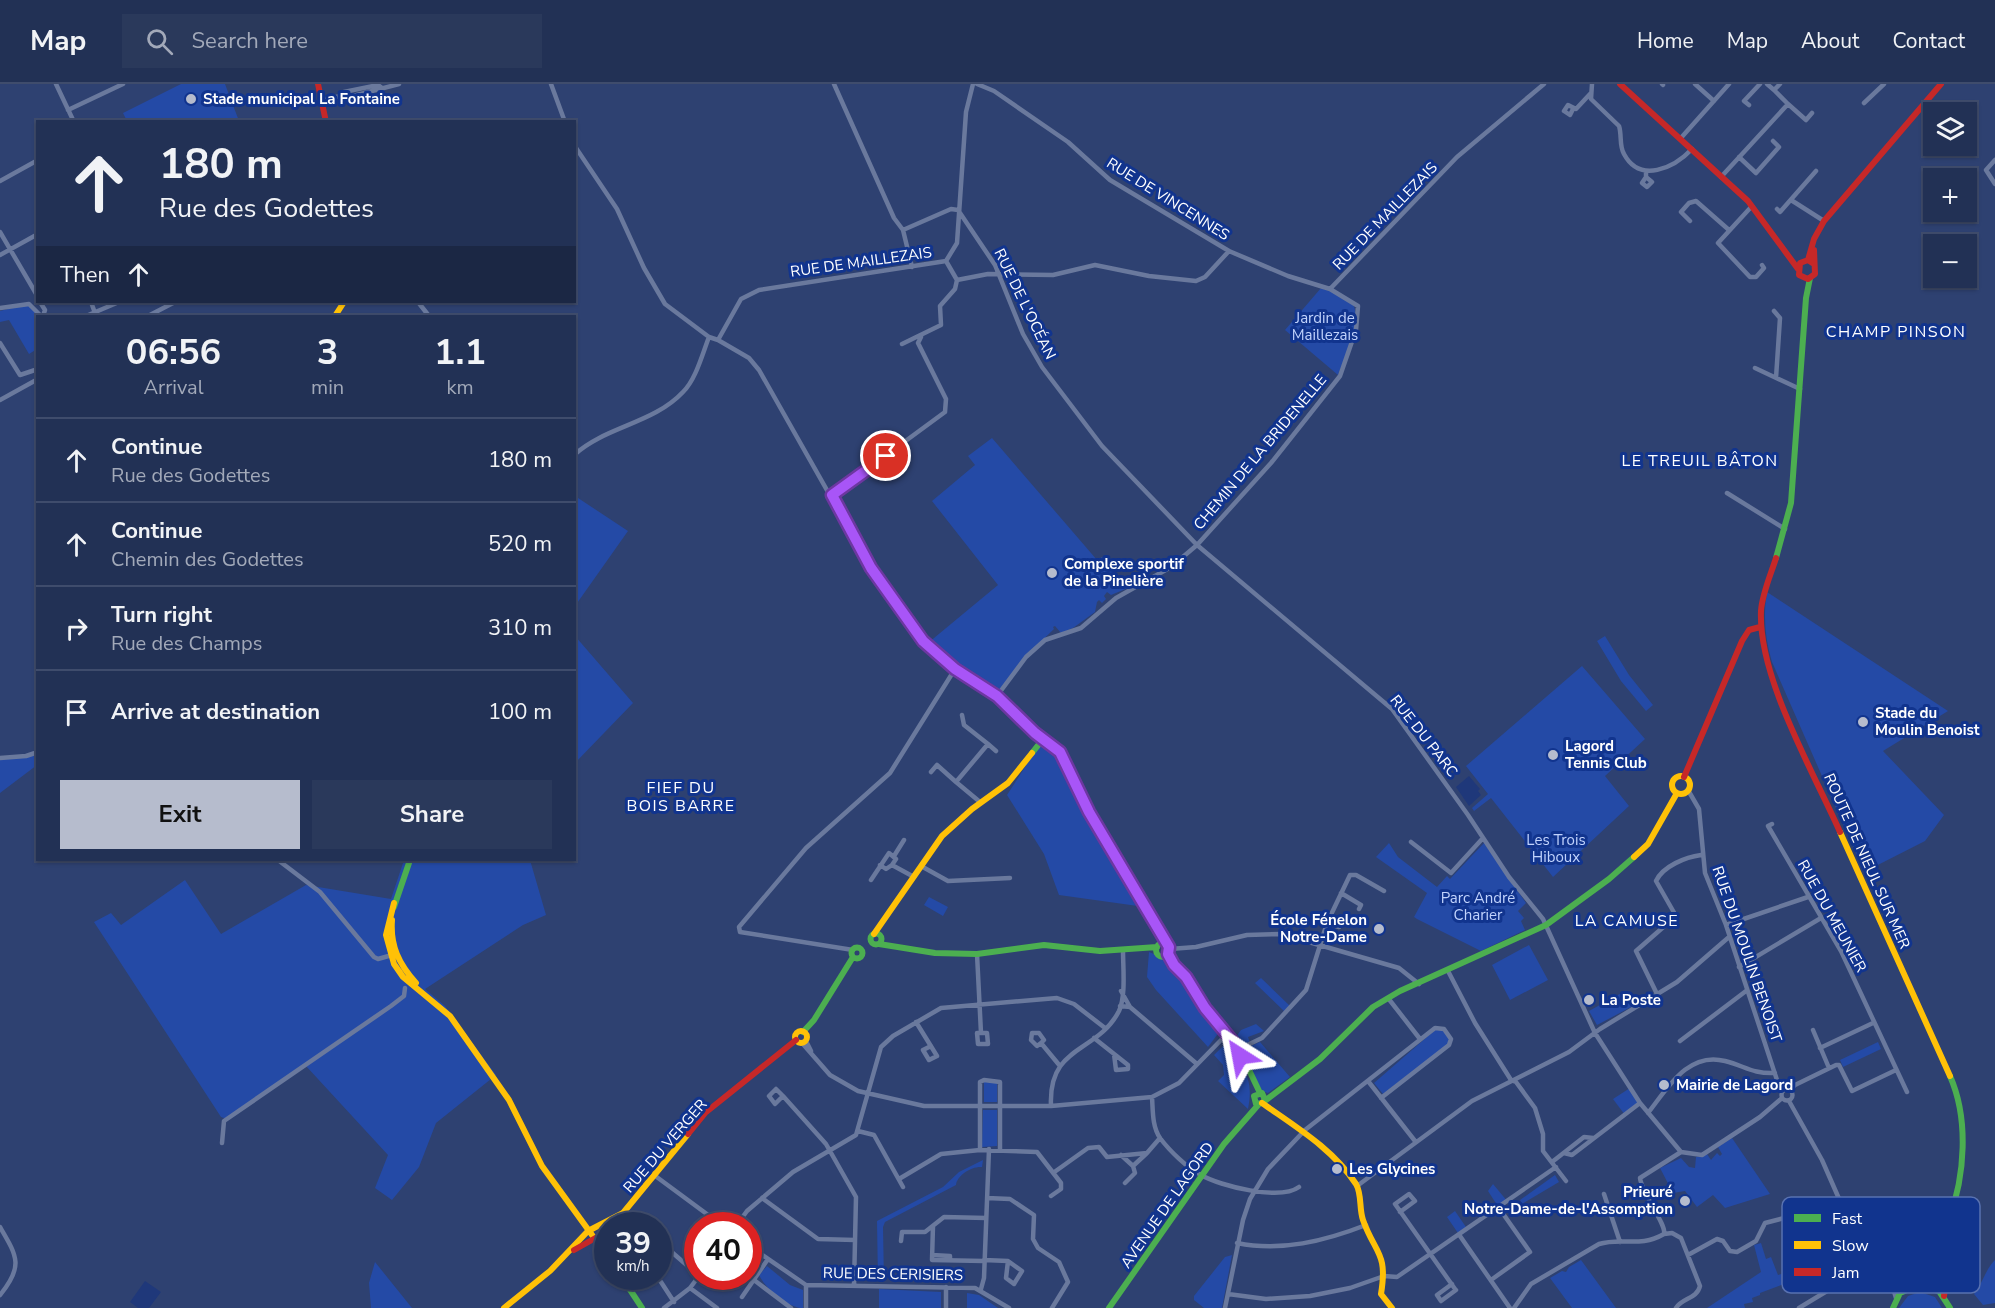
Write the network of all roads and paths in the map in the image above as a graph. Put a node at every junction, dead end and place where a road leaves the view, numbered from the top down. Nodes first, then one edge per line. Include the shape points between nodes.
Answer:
1 (56, 84) edge
2 (123, 84) edge
3 (318, 84) edge
4 (342, 84) edge
5 (399, 84) edge
6 (550, 84) edge
7 (834, 84) edge
8 (973, 84) edge
9 (977, 84) edge
10 (1544, 84) edge
11 (1592, 84) edge
12 (1620, 84) edge
13 (1695, 84) edge
14 (1729, 84) edge
15 (1760, 84) edge
16 (1767, 84) edge
17 (1780, 84) edge
18 (1884, 84) edge
19 (1941, 84) edge
20 (111, 86) edge
21 (988, 86) edge
22 (1774, 90) junction
23 (343, 94) junction
24 (1589, 97) junction
25 (320, 100) junction
26 (1714, 101) junction
27 (1864, 103) dead end
28 (1788, 104) junction
29 (1749, 105) dead end
30 (1574, 109) dead end
31 (68, 110) junction
32 (1812, 112) dead end
33 (73, 120) edge
34 (325, 120) edge
35 (564, 120) edge
36 (1680, 139) junction
37 (1773, 141) dead end
38 (576, 148) edge
39 (1692, 149) junction
40 (1739, 157) junction
41 (1995, 160) edge
42 (36, 161) edge
43 (1816, 171) dead end
44 (1721, 177) junction
45 (0, 181) edge
46 (1995, 184) edge
47 (1791, 200) junction
48 (1752, 206) junction
49 (1777, 209) dead end
50 (958, 210) junction
51 (1690, 221) dead end
52 (1824, 221) junction
53 (1729, 230) junction
54 (903, 231) junction
55 (0, 232) edge
56 (36, 235) edge
57 (1780, 246) junction
58 (10, 249) junction
59 (1229, 251) junction
60 (0, 255) edge
61 (946, 261) junction
62 (1808, 262) junction
63 (1762, 265) dead end
64 (912, 267) junction
65 (1798, 269) junction
66 (999, 274) junction
67 (1801, 277) junction
68 (1810, 278) junction
69 (957, 280) junction
70 (1330, 289) junction
71 (36, 294) edge
72 (1806, 298) junction
73 (91, 303) edge
74 (117, 303) edge
75 (173, 303) edge
76 (419, 303) edge
77 (0, 308) edge
78 (1774, 311) dead end
79 (95, 314) junction
80 (41, 315) edge
81 (90, 315) edge
82 (150, 315) edge
83 (428, 315) edge
84 (709, 337) junction
85 (921, 337) junction
86 (718, 340) junction
87 (0, 343) edge
88 (902, 344) dead end
89 (1755, 368) dead end
90 (36, 370) edge
91 (1776, 378) junction
92 (36, 380) edge
93 (1800, 388) junction
94 (0, 400) edge
95 (576, 454) edge
96 (1727, 493) dead end
97 (832, 495) junction
98 (1785, 529) junction
99 (1197, 545) junction
100 (1760, 627) junction
101 (955, 669) junction
102 (997, 696) junction
103 (962, 715) dead end
104 (1044, 739) junction
105 (988, 744) junction
106 (996, 751) dead end
107 (36, 753) edge
108 (0, 758) edge
109 (931, 772) dead end
110 (1684, 777) junction
111 (956, 782) junction
112 (1688, 790) junction
113 (1677, 793) junction
114 (980, 802) junction
115 (1772, 824) dead end
116 (1483, 838) junction
117 (904, 840) dead end
118 (1411, 842) dead end
119 (1701, 855) junction
120 (894, 856) junction
121 (279, 861) edge
122 (410, 861) edge
123 (880, 865) junction
124 (892, 865) junction
125 (921, 866) junction
126 (914, 878) junction
127 (1010, 878) dead end
128 (871, 880) dead end
129 (1384, 891) dead end
130 (1341, 893) junction
131 (1808, 897) junction
132 (394, 903) junction
133 (1359, 909) dead end
134 (1821, 918) junction
135 (1328, 923) junction
136 (1546, 925) junction
137 (1726, 925) junction
138 (1339, 927) dead end
139 (1729, 937) junction
140 (876, 939) junction
141 (1165, 943) junction
142 (1321, 945) junction
143 (1157, 949) junction
144 (1124, 950) junction
145 (1167, 953) junction
146 (977, 954) junction
147 (390, 955) junction
148 (856, 955) junction
149 (1739, 967) junction
150 (1448, 971) junction
151 (407, 974) junction
152 (1419, 984) junction
153 (405, 988) dead end
154 (421, 990) junction
155 (1122, 991) junction
156 (1746, 991) junction
157 (1657, 994) junction
158 (1388, 998) junction
159 (980, 1005) junction
160 (1120, 1006) junction
161 (1130, 1007) junction
162 (916, 1022) junction
163 (1873, 1023) junction
164 (1105, 1028) junction
165 (1813, 1030) dead end
166 (981, 1033) dead end
167 (1595, 1033) junction
168 (1224, 1035) junction
169 (1094, 1038) junction
170 (802, 1039) junction
171 (1420, 1039) junction
172 (1680, 1041) dead end
173 (1041, 1043) dead end
174 (930, 1046) dead end
175 (1820, 1048) junction
176 (1240, 1053) junction
177 (1114, 1054) dead end
178 (1197, 1064) junction
179 (1060, 1066) junction
180 (1829, 1068) junction
181 (1896, 1070) junction
182 (1775, 1072) junction
183 (1511, 1080) junction
184 (1368, 1081) junction
185 (1790, 1090) junction
186 (1783, 1091) junction
187 (1907, 1092) dead end
188 (869, 1094) junction
189 (783, 1096) junction
190 (1152, 1097) junction
191 (1261, 1098) junction
192 (1381, 1098) junction
193 (1782, 1098) junction
194 (1790, 1101) junction
195 (1640, 1103) junction
196 (980, 1106) junction
197 (1051, 1106) junction
198 (1000, 1107) junction
199 (1648, 1113) junction
200 (858, 1131) junction
201 (1304, 1131) junction
202 (1160, 1138) junction
203 (1415, 1142) junction
204 (222, 1143) dead end
205 (989, 1149) junction
206 (1000, 1149) junction
207 (980, 1150) junction
208 (830, 1151) junction
209 (1681, 1152) junction
210 (1147, 1153) junction
211 (1121, 1155) junction
212 (1552, 1162) junction
213 (1133, 1166) junction
214 (1556, 1167) junction
215 (1053, 1173) junction
216 (654, 1175) junction
217 (1202, 1176) junction
218 (898, 1179) junction
219 (1566, 1181) dead end
220 (1125, 1183) dead end
221 (1357, 1186) junction
222 (903, 1187) dead end
223 (1299, 1188) dead end
224 (1254, 1191) junction
225 (1604, 1194) dead end
226 (1051, 1196) dead end
227 (1838, 1197) edge
228 (1956, 1197) edge
229 (762, 1198) junction
230 (987, 1198) junction
231 (1499, 1208) junction
232 (624, 1212) edge
233 (704, 1212) edge
234 (746, 1212) edge
235 (1400, 1212) dead end
236 (986, 1218) junction
237 (1782, 1219) edge
238 (1366, 1225) junction
239 (933, 1226) junction
240 (1665, 1226) junction
241 (0, 1227) edge
242 (594, 1228) edge
243 (588, 1231) junction
244 (925, 1232) junction
245 (933, 1232) junction
246 (1672, 1233) junction
247 (1664, 1234) junction
248 (1460, 1236) junction
249 (594, 1239) joint
250 (855, 1240) junction
251 (901, 1241) dead end
252 (1620, 1242) junction
253 (1237, 1243) junction
254 (571, 1252) junction
255 (672, 1253) edge
256 (1431, 1254) junction
257 (762, 1255) edge
258 (1688, 1255) junction
259 (768, 1259) junction
260 (984, 1260) junction
261 (1008, 1261) junction
262 (684, 1263) edge
263 (762, 1268) edge
264 (1384, 1276) junction
265 (1491, 1280) junction
266 (1452, 1284) dead end
267 (806, 1285) junction
268 (762, 1286) edge
269 (854, 1286) junction
270 (946, 1287) junction
271 (981, 1289) junction
272 (630, 1290) edge
273 (666, 1290) edge
274 (688, 1290) edge
275 (693, 1290) edge
276 (747, 1290) edge
277 (1824, 1293) edge
278 (1894, 1293) edge
279 (1904, 1293) edge
280 (1939, 1293) edge
281 (1944, 1293) edge
282 (1228, 1294) junction
283 (0, 1295) edge
284 (1944, 1296) junction
285 (742, 1297) dead end
286 (1896, 1299) junction
287 (674, 1302) junction
288 (504, 1308) edge
289 (642, 1308) edge
290 (664, 1308) edge
291 (717, 1308) edge
292 (791, 1308) edge
293 (806, 1308) edge
294 (946, 1308) edge
295 (1009, 1308) edge
296 (1052, 1308) edge
297 (1109, 1308) edge
298 (1225, 1308) edge
299 (1392, 1308) edge
300 (1512, 1308) edge
301 (1676, 1308) edge
302 (1798, 1308) edge
303 (1893, 1308) edge
304 (1950, 1308) edge

1 - 31 street
2 - 20 street
3 - 25 street
4 - 23 street
5 - 23 street via 345,98
6 - 35 street
7 - 54 street
8 - 50 street via 966,112
9 - 21 street, RUE DE VINCENNES
10 - 70 street, RUE DE MAILLEZAIS via 1457,157
11 - 24 street
12 - 36 street
13 - 26 street
14 - 26 street
15 - 29 street via 1744,101
16 - 22 street
17 - 22 street
18 - 27 street
19 - 52 street
20 - 31 street
21 - 59 street, RUE DE VINCENNES via 1068,142 1110,180
22 - 28 street
23 - 25 street
24 - 30 street
24 - 39 street via 1619,126 1622,150 1646,175 1677,163
25 - 34 street
26 - 36 street
28 - 32 street via 1806,120
28 - 40 street
31 - 33 street
36 - 39 street
37 - 40 street via 1779,147 1756,173
38 - 84 street via 617,209 664,304
39 - 44 street
40 - 44 street
41 - 46 street via 1986,170
42 - 45 street
43 - 47 street
44 - 48 street
47 - 49 street via 1780,212
47 - 52 street
48 - 53 street
48 - 57 street
50 - 54 street via 951,208
50 - 61 street via 957,243
50 - 66 street, RUE DE L'OCÉAN
51 - 53 street via 1681,212 1696,201
52 - 62 street
53 - 63 street via 1719,240 1719,247 1754,279 1764,268
54 - 64 street
55 - 58 street
56 - 58 street
57 - 62 street
57 - 65 street
58 - 60 street
58 - 71 street
59 - 66 street via 1205,277 1196,281 1095,265 1053,275
59 - 70 street, RUE DE MAILLEZAIS
61 - 64 street, RUE DE MAILLEZAIS
61 - 69 street, RUE DE MAILLEZAIS
62 - 65 street
62 - 68 street via 1816,271
64 - 86 street, RUE DE MAILLEZAIS via 759,290 741,299
65 - 67 street
66 - 69 street
66 - 99 street, RUE DE L'OCÉAN via 1023,334 1042,368 1102,446
67 - 68 street
67 - 72 street
68 - 72 street
69 - 85 street via 955,289 940,306 941,325
70 - 99 street, CHEMIN DE LA BRIDENELLE via 1358,306 1356,330 1340,376 1271,463
72 - 93 street, ROUTE DE NIEUL SUR MER
73 - 79 street
74 - 79 street
75 - 82 street
76 - 83 street
77 - 80 street via 29,304
78 - 91 street via 1780,318
79 - 81 street
84 - 86 street
84 - 95 street via 685,391 667,407 606,434
85 - 88 street
85 - 97 street via 918,343 946,399 945,411
86 - 97 street via 749,358 759,370
87 - 90 street via 20,375
89 - 91 street
91 - 93 street
92 - 94 street
93 - 98 street, ROUTE DE NIEUL SUR MER via 1791,503
96 - 98 street
97 - 101 street via 871,568 915,632
98 - 100 street, ROUTE DE NIEUL SUR MER via 1762,597
99 - 102 street, CHEMIN DE LA BRIDENELLE via 1153,580 1116,598 1082,628 1045,640 1026,657
99 - 116 street, RUE DU PARC via 1392,709
100 - 110 street via 1749,630 1742,641
100 - 228 street, ROUTE DE NIEUL SUR MER via 1774,685 1952,1081 1962,1155
101 - 102 street
101 - 148 street via 890,772 806,849 741,923 740,932
102 - 104 street
103 - 105 street via 964,725
104 - 114 street via 1008,783
104 - 141 street via 1060,752
105 - 106 street
105 - 111 street
107 - 108 street
109 - 111 street via 937,765
110 - 112 street via 1689,783
110 - 113 street via 1673,781
111 - 114 street
112 - 113 street
112 - 119 street, RUE DU MOULIN BENOIST via 1699,809
113 - 136 street, AVENUE DE LAGORD via 1641,850
114 - 125 street via 942,836
115 - 131 street, RUE DU MEUNIER via 1768,826
116 - 118 street via 1451,873
116 - 136 street, RUE DU PARC
117 - 120 street
119 - 137 street, RUE DU MOULIN BENOIST via 1709,887
119 - 157 street via 1687,857 1656,881 1676,916 1636,951
120 - 123 street via 886,855
120 - 124 street
121 - 147 street via 320,892 374,957
122 - 132 street
123 - 124 street via 886,869
123 - 128 street
124 - 126 street
125 - 126 street
125 - 127 street via 948,881
126 - 140 street via 879,927
129 - 130 street via 1353,874
130 - 133 street via 1361,905
130 - 135 street
131 - 134 street, RUE DU MEUNIER
131 - 137 street
132 - 147 street via 387,928
132 - 151 street via 392,940 399,965
134 - 149 street
134 - 163 street, RUE DU MEUNIER
135 - 138 street
135 - 142 street
136 - 150 street, AVENUE DE LAGORD
136 - 167 street, RUE DU PARC
137 - 139 street, RUE DU MOULIN BENOIST
139 - 149 street, RUE DU MOULIN BENOIST
139 - 157 street via 1677,982
140 - 146 street via 891,946
140 - 148 street, RUE DU VERGER
141 - 143 street
141 - 145 street
142 - 145 street via 1265,932
142 - 152 street via 1399,968
142 - 176 street via 1302,995 1262,1038
143 - 144 street
143 - 145 street
144 - 146 street via 1044,945
144 - 155 street
145 - 168 street
146 - 159 street
147 - 151 street
147 - 154 street via 403,977
148 - 170 street, RUE DU VERGER
149 - 156 street, RUE DU MOULIN BENOIST
150 - 152 street, AVENUE DE LAGORD
150 - 183 street
151 - 154 street
152 - 158 street, AVENUE DE LAGORD
153 - 204 street via 404,996 391,1006 224,1120
154 - 243 street via 450,1016 509,1100 542,1166
155 - 160 street
155 - 161 street
156 - 172 street
156 - 182 street, RUE DU MOULIN BENOIST
157 - 167 street
158 - 171 street
158 - 191 street, AVENUE DE LAGORD via 1353,1025 1320,1059
159 - 162 street via 941,1008
159 - 164 street via 1057,998 1074,1004
159 - 166 street
160 - 161 street
160 - 164 street
161 - 178 street
162 - 174 street
162 - 188 street via 881,1047
163 - 175 street
163 - 181 street, RUE DU MEUNIER
164 - 169 street
165 - 175 street
167 - 183 street via 1569,1052
167 - 195 street, RUE DU PARC
168 - 176 street
168 - 178 street
169 - 177 street
169 - 179 street
170 - 188 street via 815,1059 843,1085
170 - 216 street, RUE DU VERGER via 705,1113
171 - 184 street
171 - 192 street via 1437,1027 1444,1029 1451,1039 1449,1045
173 - 179 street
175 - 180 street
176 - 191 street
178 - 190 street via 1179,1083
179 - 197 street via 1051,1085
180 - 181 street via 1839,1065 1852,1091
180 - 185 street
181 - 187 street, RUE DU MEUNIER
182 - 186 street, RUE DU MOULIN BENOIST
182 - 199 street via 1744,1070 1722,1060 1704,1061 1678,1075
183 - 203 street via 1472,1101
183 - 212 street via 1535,1108 1544,1134 1544,1151
184 - 192 street
184 - 201 street
185 - 186 street
185 - 194 street
186 - 193 street
188 - 196 street via 924,1106
188 - 200 street
189 - 189 street via 775,1104 769,1096 775,1086
189 - 208 street
190 - 197 street
190 - 202 street via 1154,1124
191 - 201 street
191 - 217 street, AVENUE DE LAGORD
192 - 203 street
193 - 194 street
193 - 209 street via 1702,1155
194 - 227 street
195 - 199 street, RUE DU PARC
195 - 212 street
196 - 198 street
196 - 198 street via 980,1082 998,1080
196 - 207 street
197 - 198 street
198 - 206 street
199 - 209 street, RUE DU PARC
200 - 208 street via 852,1139
200 - 218 street via 874,1135
201 - 221 street via 1332,1155
201 - 224 street via 1275,1159
202 - 210 street
202 - 217 street
203 - 221 street
205 - 206 street
205 - 207 street
205 - 230 street
206 - 215 street via 1038,1152
207 - 218 street via 941,1155
208 - 229 street via 794,1172
208 - 250 street via 856,1197
209 - 240 street via 1641,1178 1651,1206
210 - 211 street
210 - 213 street
211 - 213 street
211 - 215 street via 1107,1156 1099,1147 1088,1148
212 - 214 street
213 - 220 street via 1135,1173
214 - 219 street
214 - 231 street
215 - 226 street via 1061,1189
216 - 232 street, RUE DU VERGER
216 - 233 street
217 - 224 street
217 - 297 street, AVENUE DE LAGORD
218 - 222 street
221 - 238 street
223 - 224 street
224 - 253 street
225 - 252 street
229 - 234 street
229 - 250 street via 818,1239
230 - 236 street
230 - 296 street via 1010,1199 1034,1215 1038,1248 1059,1262 1068,1282
231 - 248 street
231 - 265 street via 1530,1252
235 - 256 street
236 - 239 street via 945,1217
236 - 260 street
237 - 258 street via 1765,1223 1756,1241 1737,1252 1717,1239
238 - 253 street via 1306,1243
238 - 264 street via 1381,1252
239 - 244 street
239 - 245 street
240 - 246 street
240 - 247 street
241 - 283 street via 13,1250 16,1267
242 - 243 street, RUE DU VERGER
243 - 249 street
243 - 254 street
244 - 245 street
244 - 251 street via 902,1232
245 - 260 street via 932,1260
246 - 247 street
246 - 258 street via 1681,1238
247 - 252 street via 1646,1242
248 - 256 street
248 - 265 street
249 - 254 street
250 - 269 street
252 - 300 street via 1599,1244 1531,1284
253 - 282 street
254 - 288 street
255 - 262 street
256 - 264 street via 1401,1276
256 - 266 street
257 - 259 street, RUE DES CERISIERS
258 - 301 street via 1700,1286 1693,1297
259 - 263 street
259 - 267 street, RUE DES CERISIERS
260 - 261 street
260 - 271 street
261 - 261 street via 1022,1271 1014,1284 1006,1278
264 - 282 street via 1310,1296 1266,1299
264 - 299 street via 1380,1294
265 - 300 street
267 - 269 street, RUE DES CERISIERS
267 - 293 street
268 - 292 street
269 - 270 street, RUE DES CERISIERS
270 - 271 street, RUE DES CERISIERS
270 - 294 street
271 - 295 street, RUE DES CERISIERS
272 - 289 street
273 - 287 street
274 - 287 street
275 - 291 street
276 - 285 street
277 - 302 street
278 - 286 street
279 - 286 street
280 - 284 street
281 - 284 street
282 - 298 street
284 - 304 street
286 - 303 street
287 - 290 street

